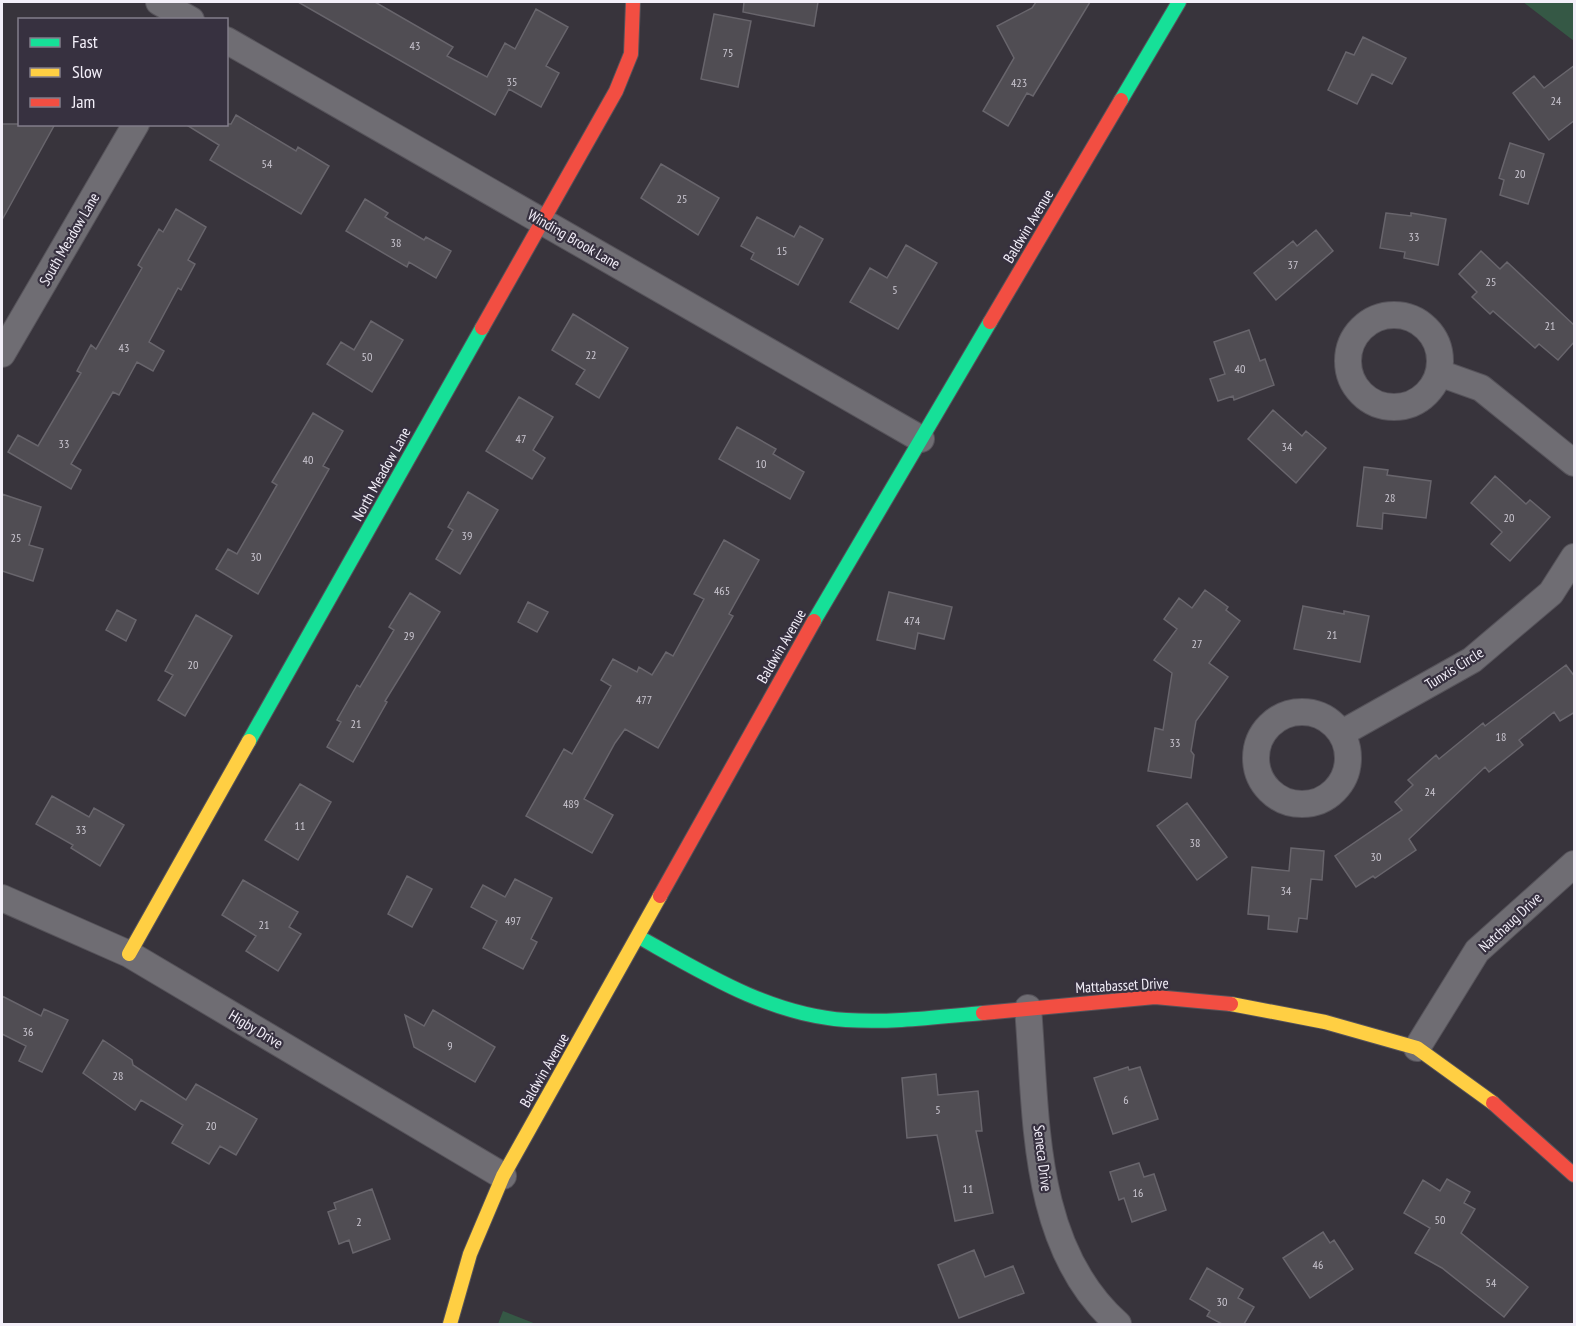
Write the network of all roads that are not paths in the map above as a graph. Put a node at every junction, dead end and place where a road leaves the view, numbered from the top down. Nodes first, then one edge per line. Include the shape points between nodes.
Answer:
1 (159, 2) edge
2 (633, 2) edge
3 (1179, 2) edge
4 (187, 18) edge
5 (228, 41) edge
6 (135, 126) edge
7 (543, 221) junction
8 (2, 354) edge
9 (1439, 373) dead end
10 (921, 439) junction
11 (1575, 463) edge
12 (1575, 557) edge
13 (1342, 733) dead end
14 (1575, 864) edge
15 (2, 898) edge
16 (639, 937) junction
17 (129, 954) junction
18 (1028, 1008) junction
19 (1417, 1048) junction
20 (1575, 1175) edge
21 (503, 1176) junction
22 (450, 1324) edge
23 (1118, 1324) edge

1 - 4 street
2 - 7 street, North Meadow Lane via 632,54 616,91
3 - 10 street, Baldwin Avenue
5 - 7 street, Winding Brook Lane
6 - 8 street, South Meadow Lane
7 - 10 street, Winding Brook Lane
7 - 17 street, North Meadow Lane
9 - 11 street via 1481,388
10 - 16 street, Baldwin Avenue via 760,714
12 - 13 street, Tunxis Circle via 1551,592 1472,660
14 - 19 street, Natchaug Drive via 1477,951
15 - 17 street, Higby Drive
16 - 18 street, Mattabasset Drive via 729,987 789,1010 844,1020 897,1021
16 - 21 street, Baldwin Avenue
17 - 21 street, Higby Drive
18 - 19 street, Mattabasset Drive via 1155,997 1236,1004 1324,1022
18 - 23 street, Seneca Drive via 1042,1179 1055,1223 1082,1283
19 - 20 street, Mattabasset Drive via 1485,1096
21 - 22 street, Baldwin Avenue via 470,1254

